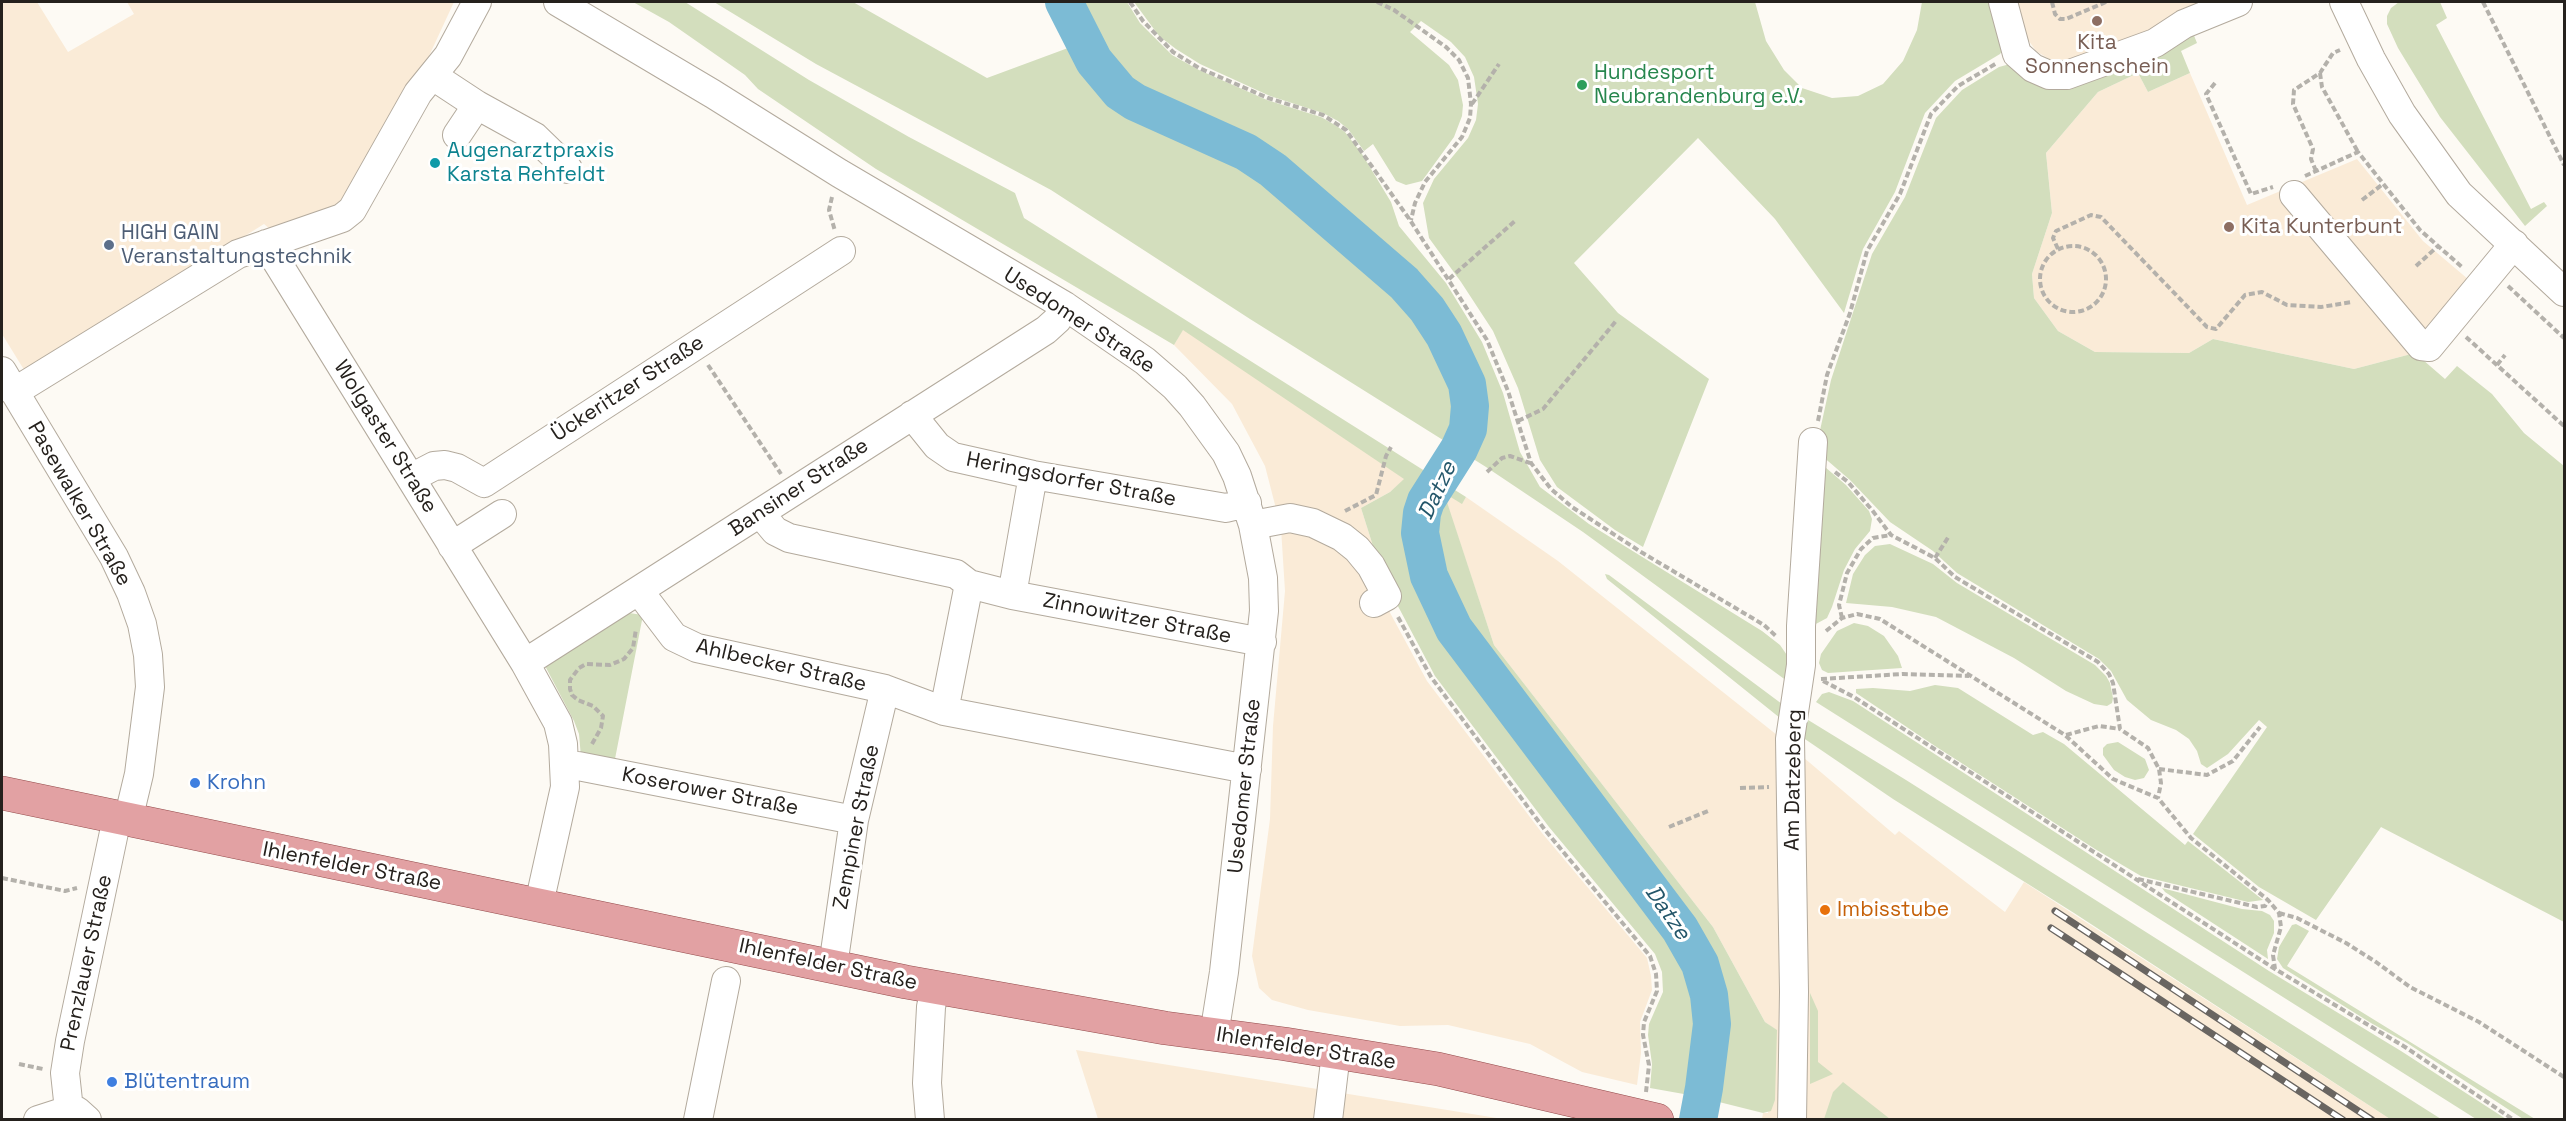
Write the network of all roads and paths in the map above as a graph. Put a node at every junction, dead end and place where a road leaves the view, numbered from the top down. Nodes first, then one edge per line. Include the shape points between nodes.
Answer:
1 (477, 2) edge
2 (558, 2) edge
3 (1131, 2) edge
4 (1377, 2) edge
5 (2003, 2) edge
6 (2052, 2) edge
7 (2106, 2) edge
8 (2238, 2) edge
9 (2483, 2) edge
10 (2349, 3) edge
11 (2362, 40) junction
12 (1998, 62) dead end
13 (1499, 64) dead end
14 (2320, 73) junction
15 (433, 76) junction
16 (2215, 83) dead end
17 (1471, 104) junction
18 (477, 105) junction
19 (457, 135) dead end
20 (2358, 152) junction
21 (2565, 165) edge
22 (568, 169) dead end
23 (2316, 171) junction
24 (839, 173) junction
25 (2383, 184) junction
26 (2290, 186) junction
27 (2362, 200) dead end
28 (1410, 220) junction
29 (1515, 221) dead end
30 (266, 244) junction
31 (2514, 244) junction
32 (2438, 246) junction
33 (2058, 249) junction
34 (841, 251) joint
35 (2416, 266) dead end
36 (2487, 278) junction
37 (1449, 279) junction
38 (2371, 286) junction
39 (2565, 292) edge
40 (1065, 306) junction
41 (1616, 321) dead end
42 (2450, 322) junction
43 (2565, 338) edge
44 (695, 345) junction
45 (2505, 355) dead end
46 (2497, 364) junction
47 (8, 382) edge
48 (912, 415) junction
49 (1518, 422) junction
50 (2565, 426) edge
51 (1391, 447) dead end
52 (1812, 447) junction
53 (1531, 463) junction
54 (1487, 472) dead end
55 (1033, 475) junction
56 (411, 478) junction
57 (793, 492) junction
58 (1376, 495) dead end
59 (760, 513) junction
60 (502, 514) dead end
61 (1250, 514) junction
62 (1891, 535) junction
63 (1949, 536) dead end
64 (453, 546) junction
65 (1935, 558) junction
66 (969, 584) junction
67 (1012, 595) junction
68 (644, 598) junction
69 (1380, 599) joint
70 (1842, 618) junction
71 (1824, 633) dead end
72 (1262, 642) junction
73 (525, 663) junction
74 (1801, 665) junction
75 (1970, 676) junction
76 (885, 689) junction
77 (944, 711) junction
78 (2260, 727) dead end
79 (2120, 729) junction
80 (2066, 735) junction
81 (576, 767) junction
82 (1247, 769) junction
83 (2159, 769) junction
84 (2, 793) edge
85 (2157, 798) junction
86 (1708, 811) dead end
87 (123, 819) junction
88 (854, 820) junction
89 (1669, 827) dead end
90 (2, 878) edge
91 (2132, 878) junction
92 (102, 887) junction
93 (2268, 900) junction
94 (539, 904) junction
95 (2279, 912) junction
96 (833, 966) junction
97 (2275, 969) junction
98 (726, 981) dead end
99 (935, 987) junction
100 (1214, 1035) junction
101 (1336, 1053) junction
102 (2565, 1077) edge
103 (1646, 1085) dead end
104 (78, 1115) edge
105 (38, 1119) edge
106 (698, 1119) edge
107 (930, 1119) edge
108 (1328, 1119) edge
109 (1657, 1119) edge
110 (1792, 1119) edge
111 (2514, 1119) edge

1 - 15 street
2 - 24 street, Usedomer Straße
3 - 28 path via 1157,38 1185,57 1268,98 1323,115 1346,130
4 - 17 path via 1394,10 1459,60 1468,78
5 - 8 street via 2017,54 2049,75 2067,75 2145,47 2184,24
6 - 7 path via 2055,14 2066,19
9 - 21 path
10 - 11 street
11 - 14 path via 2333,54
11 - 31 street via 2402,114 2459,194
12 - 52 path via 1958,86 1931,114 1900,194 1867,251 1827,375
13 - 17 path
14 - 20 path via 2322,87
14 - 23 path via 2294,90 2293,104 2313,149 2311,159
15 - 18 street
15 - 30 street via 413,101 352,210 342,218
16 - 26 path via 2206,94 2251,194
17 - 28 path via 1462,137 1425,182
18 - 19 street
18 - 22 street via 535,137
20 - 23 path
20 - 25 path
23 - 26 path
24 - 34 path via 829,210
24 - 40 street, Usedomer Straße
25 - 27 path
25 - 32 path
26 - 38 street
28 - 37 path
29 - 37 path
30 - 47 street via 238,254
30 - 56 street, Wolgaster Straße
31 - 36 street
31 - 39 street
32 - 35 path
32 - 36 path
33 - 33 path via 2089,249 2104,265 2106,287 2101,297 2084,311 2062,310 2045,297 2040,276 2049,256
33 - 38 path via 2053,238 2056,231 2091,215 2102,217 2206,327 2216,329 2245,295 2262,292 2288,305 2321,307 2354,302
34 - 44 street, Ückeritzer Straße
36 - 42 street
36 - 43 path
37 - 49 path via 1486,340
38 - 42 street via 2421,346 2428,347
40 - 48 street, Bansiner Straße via 1047,330
40 - 61 street, Usedomer Straße via 1145,361 1186,400 1226,453
41 - 49 path via 1544,409
42 - 46 path
44 - 56 street, Ückeritzer Straße via 484,483 445,465
44 - 57 path
45 - 46 path
46 - 50 path
47 - 87 street, Pasewalker Straße via 114,557 142,624 150,687 141,763
48 - 55 street, Heringsdorfer Straße via 937,446 953,457
48 - 57 street, Bansiner Straße
49 - 53 path
51 - 58 path
52 - 62 path via 1848,482
52 - 74 street, Am Datzeberg
53 - 54 path via 1510,456 1493,464
53 - 74 path via 1551,489 1572,507 1764,626
55 - 61 street, Heringsdorfer Straße
55 - 67 street
56 - 64 street, Wolgaster Straße
57 - 59 street, Bansiner Straße
59 - 66 street, Zinnowitzer Straße via 775,531 789,538 956,574
59 - 68 street, Bansiner Straße
60 - 64 street
61 - 69 street, Heringsdorfer Straße via 1313,523 1342,537 1371,566
61 - 72 street, Usedomer Straße via 1263,578
62 - 65 path
62 - 70 path via 1873,538 1861,549 1847,573 1839,605
63 - 65 path
64 - 73 street, Wolgaster Straße
65 - 79 path via 1955,577 2098,662 2114,683
66 - 67 street, Zinnowitzer Straße
66 - 77 street
67 - 72 street, Zinnowitzer Straße
68 - 73 street, Bansiner Straße
68 - 76 street, Ahlbecker Straße via 674,638 697,648
68 - 81 path via 633,648 624,659 610,665 585,664 570,680 572,695 603,716 601,728
69 - 103 path via 1431,677 1545,830 1650,957 1656,991 1644,1022 1649,1065
70 - 71 path
70 - 75 path via 1857,614 1880,619
72 - 82 street, Usedomer Straße
73 - 81 street, Wolgaster Straße via 558,723
74 - 110 street, Am Datzeberg via 1790,739
75 - 80 path
75 - 91 path via 1903,674 1820,679 1854,697
76 - 77 street, Ahlbecker Straße
76 - 88 street, Zempiner Straße
77 - 82 street, Ahlbecker Straße
78 - 83 path via 2233,761 2207,775
79 - 80 path via 2099,726
79 - 83 path via 2148,748
80 - 85 path via 2113,779
81 - 88 street, Koserower Straße
81 - 94 street, Wolgaster Straße via 565,787
82 - 100 street, Usedomer Straße
83 - 85 path
84 - 87 main road, Ihlenfelder Straße
85 - 93 path via 2191,838
86 - 89 path
87 - 92 street, Prenzlauer Straße
87 - 94 main road, Ihlenfelder Straße
88 - 96 street, Zempiner Straße
90 - 92 path via 65,891 90,885
91 - 93 path via 2257,907 2265,906
91 - 97 path
92 - 104 street, Prenzlauer Straße via 65,1073
93 - 95 path
94 - 96 main road, Ihlenfelder Straße
95 - 97 path via 2281,927 2273,955
95 - 102 path via 2346,943 2410,987 2479,1022
96 - 99 main road, Ihlenfelder Straße
97 - 111 path via 2405,1047
98 - 106 street
99 - 100 main road, Ihlenfelder Straße
99 - 107 street via 927,1083
100 - 101 main road, Ihlenfelder Straße
101 - 108 street
101 - 109 main road, Ihlenfelder Straße via 1438,1069
104 - 105 street, Prenzlauer Straße

